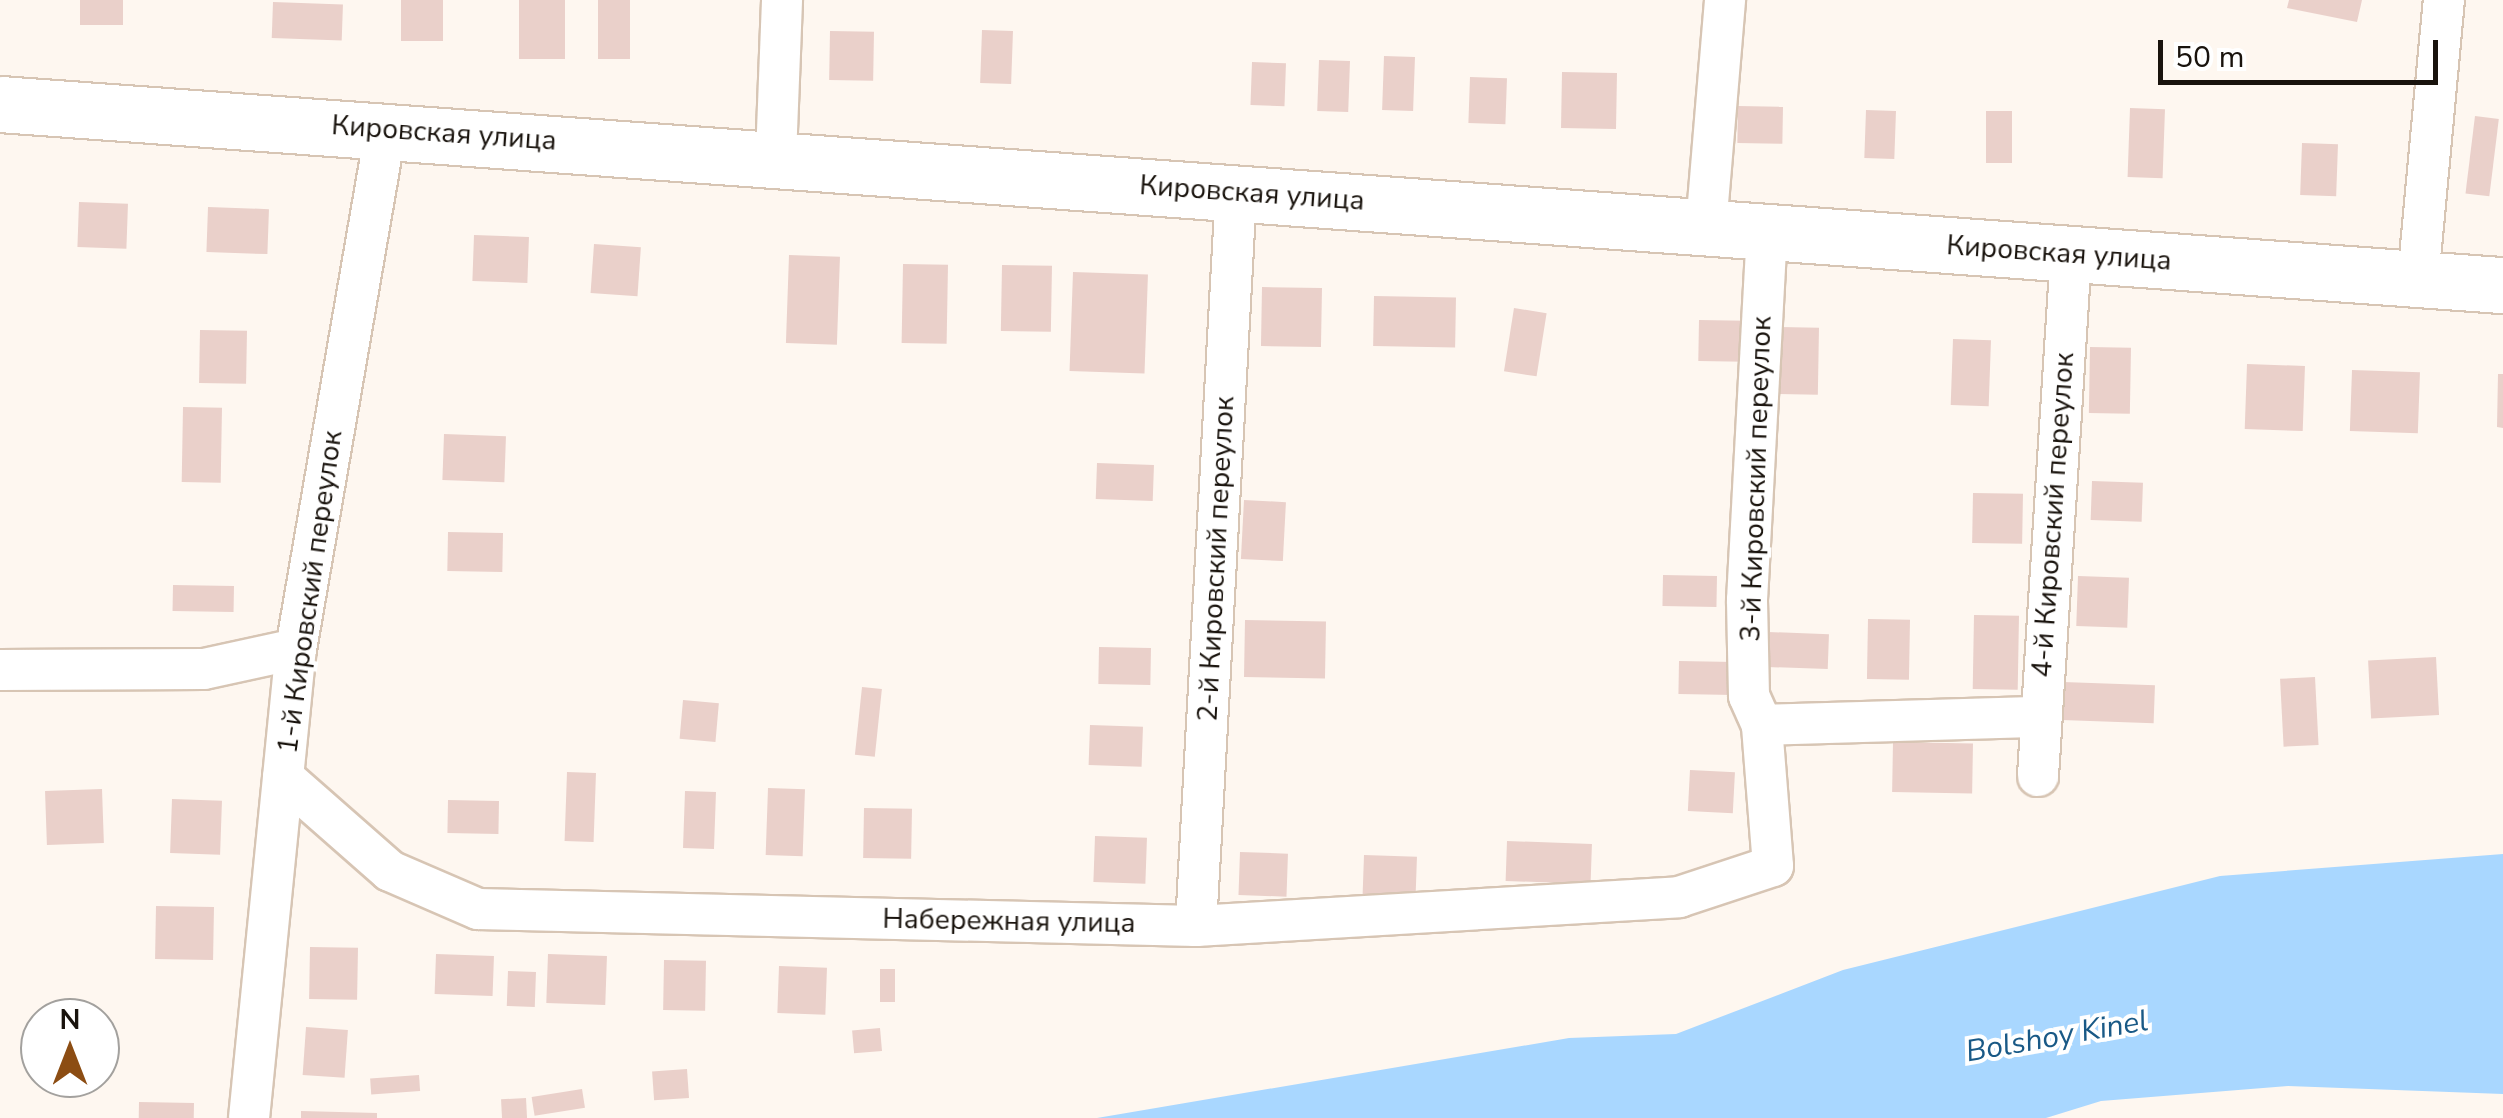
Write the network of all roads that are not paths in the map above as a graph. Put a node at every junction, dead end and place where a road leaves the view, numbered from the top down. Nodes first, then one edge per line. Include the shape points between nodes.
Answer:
1 (782, 0) edge
2 (1725, 0) edge
3 (2444, 0) edge
4 (0, 104) edge
5 (386, 128) junction
6 (776, 157) junction
7 (1236, 192) junction
8 (1706, 227) junction
9 (1767, 231) junction
10 (2071, 254) junction
11 (2418, 279) junction
12 (2503, 286) edge
13 (296, 650) junction
14 (0, 670) edge
15 (2039, 717) junction
16 (1762, 725) junction
17 (2038, 776) dead end
18 (283, 777) junction
19 (1773, 866) joint
20 (1196, 926) junction
21 (249, 1118) edge

1 - 6 street
2 - 8 street
3 - 11 street
4 - 5 main road, Кировская улица
5 - 6 main road, Кировская улица
5 - 13 street, 1-й Кировский переулок
6 - 7 main road, Кировская улица
7 - 8 main road, Кировская улица
7 - 20 street, 2-й Кировский переулок
8 - 9 main road, Кировская улица
9 - 10 main road, Кировская улица
9 - 16 street, 3-й Кировский переулок via 1747,600 1749,696
10 - 11 main road, Кировская улица
10 - 15 street, 4-й Кировский переулок
11 - 12 main road, Кировская улица
13 - 14 street via 204,669
13 - 18 street, 1-й Кировский переулок
15 - 16 street
15 - 17 street, 4-й Кировский переулок
16 - 19 street, 3-й Кировский переулок
18 - 20 street, Набережная улица via 390,871 478,909
18 - 21 street, 1-й Кировский переулок
19 - 20 street, Набережная улица via 1679,898

